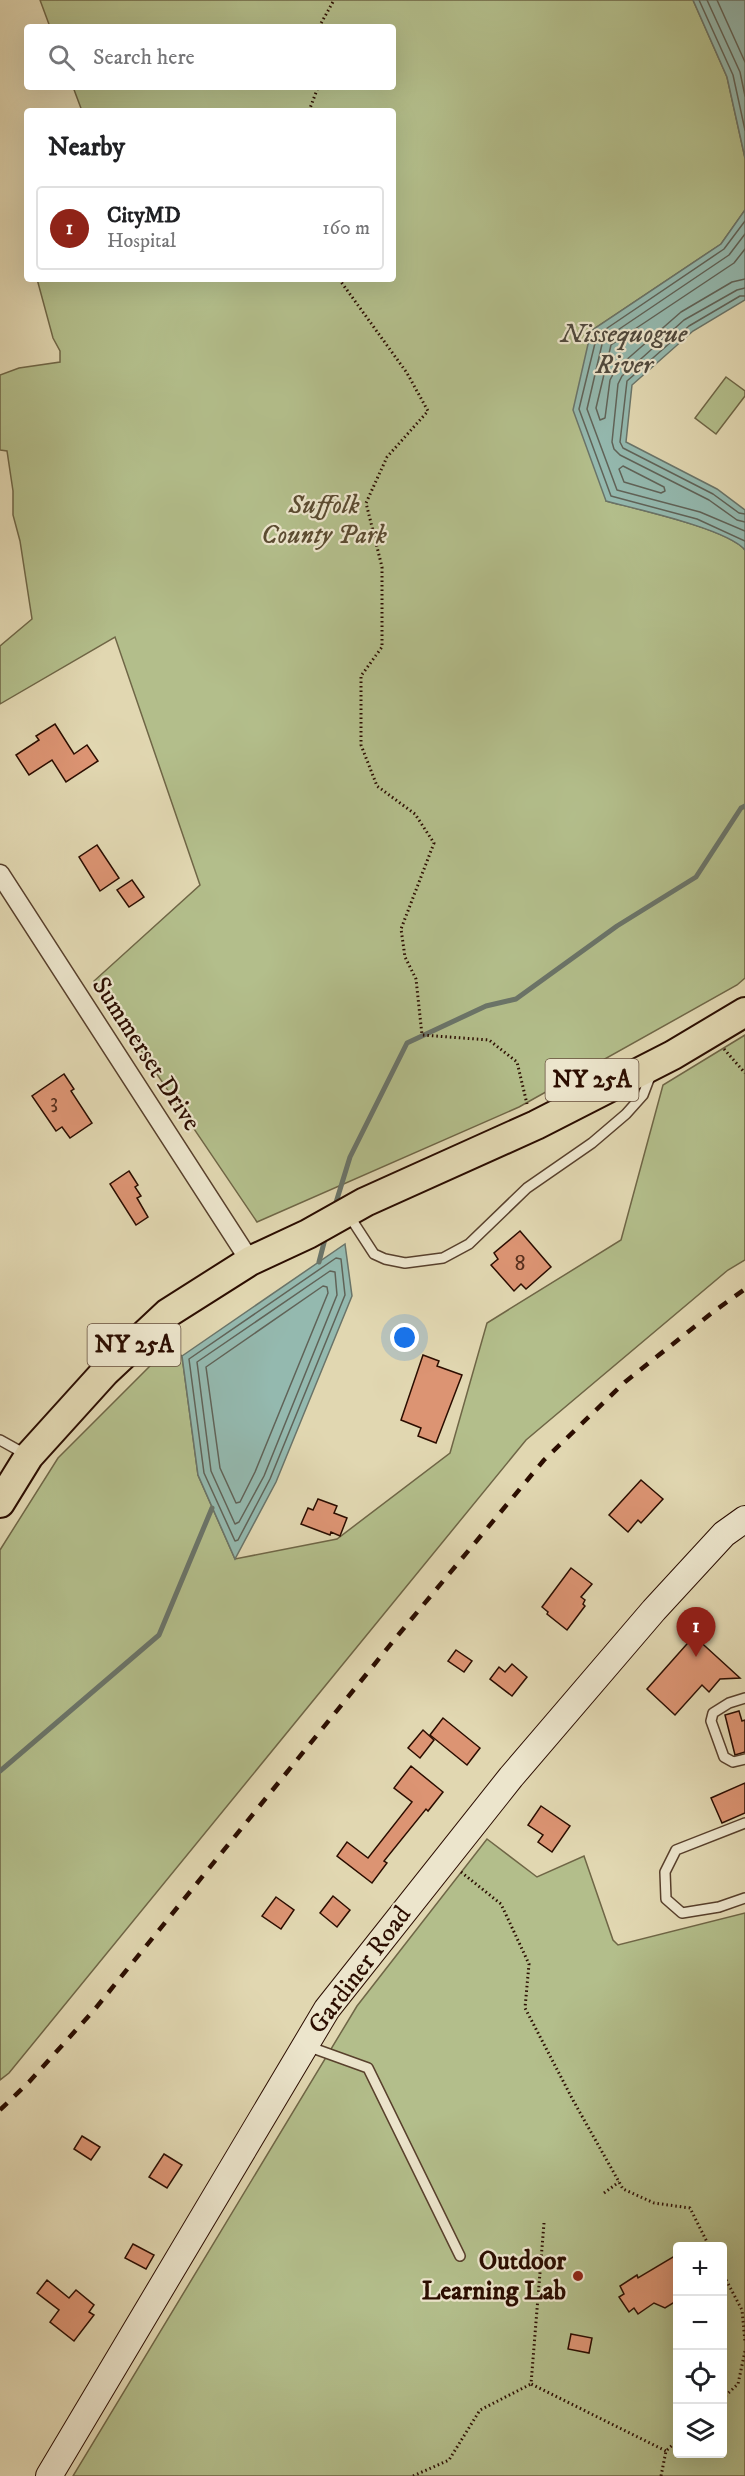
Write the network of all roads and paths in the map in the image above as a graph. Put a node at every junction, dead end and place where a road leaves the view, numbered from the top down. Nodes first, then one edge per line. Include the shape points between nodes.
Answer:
1 (334, 0) edge
2 (321, 24) edge
3 (317, 90) edge
4 (310, 108) edge
5 (341, 282) edge
6 (0, 874) edge
7 (745, 998) edge
8 (745, 1012) edge
9 (723, 1049) dead end
10 (655, 1064) junction
11 (745, 1073) edge
12 (528, 1106) dead end
13 (443, 1167) junction
14 (356, 1207) junction
15 (250, 1261) junction
16 (0, 1440) edge
17 (29, 1456) junction
18 (0, 1503) edge
19 (745, 1520) edge
20 (745, 1698) edge
21 (745, 1760) edge
22 (745, 1823) edge
23 (445, 1859) junction
24 (745, 1898) edge
25 (305, 2045) junction
26 (619, 2182) junction
27 (604, 2193) dead end
28 (544, 2223) dead end
29 (707, 2242) edge
30 (460, 2256) dead end
31 (727, 2280) edge
32 (745, 2342) edge
33 (745, 2351) edge
34 (531, 2384) junction
35 (727, 2395) edge
36 (673, 2445) edge
37 (666, 2451) junction
38 (49, 2476) edge
39 (413, 2476) edge
40 (661, 2476) edge

1 - 2 path
3 - 4 path
5 - 12 path via 407,373 428,411 387,457 366,503 382,567 382,647 361,676 361,745 377,786 415,814 434,843 401,930 405,957 416,979 422,1035 489,1040 517,1062
6 - 15 street, Summerset Drive
7 - 13 main road, NY 25A via 576,1089
8 - 10 main road, NY 25A
9 - 11 path
10 - 13 main road, NY 25A
10 - 14 lane via 643,1095 626,1114 527,1188 469,1244 443,1258 405,1263 374,1254
13 - 14 main road, NY 25A
14 - 15 main road, NY 25A
15 - 17 main road, NY 25A via 168,1313 105,1372
16 - 17 lane
17 - 18 main road, NY 25A
19 - 23 main road, Gardiner Road via 724,1534 654,1610
20 - 21 lane via 713,1713 711,1721 724,1757 733,1762
22 - 24 lane via 676,1850 665,1872 666,1899 682,1913
23 - 25 main road, Gardiner Road via 327,2009
23 - 26 path via 501,1904 529,1964 525,2008
25 - 30 lane via 368,2068
25 - 38 main road, Gardiner Road
26 - 27 path
26 - 29 path via 623,2189 654,2203 690,2208
28 - 34 path
31 - 32 path via 742,2310
33 - 35 path via 738,2384
34 - 37 path
34 - 39 path via 480,2410 449,2460
36 - 37 path
37 - 40 path

